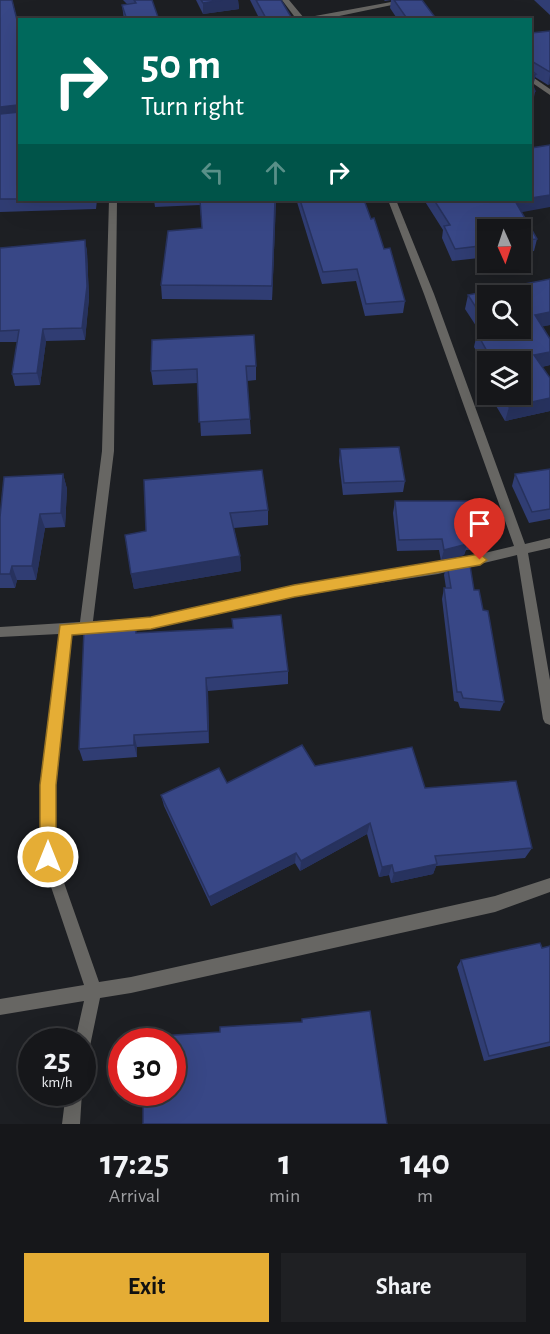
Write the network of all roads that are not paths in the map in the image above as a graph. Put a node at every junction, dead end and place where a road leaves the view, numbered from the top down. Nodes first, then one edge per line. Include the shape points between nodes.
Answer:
1 (285, 0) edge
2 (413, 0) edge
3 (299, 18) edge
4 (317, 18) edge
5 (532, 79) edge
6 (550, 93) edge
7 (113, 201) edge
8 (392, 201) edge
9 (550, 543) edge
10 (522, 551) junction
11 (86, 628) junction
12 (66, 629) junction
13 (0, 632) edge
14 (550, 719) edge
15 (550, 885) edge
16 (94, 991) junction
17 (0, 1007) edge
18 (86, 1028) edge
19 (73, 1106) edge
20 (71, 1124) edge

1 - 3 street
2 - 4 street
5 - 6 street
7 - 11 street via 108,451
8 - 10 street
9 - 10 street
10 - 11 street via 438,569 294,591 151,623
10 - 14 street
11 - 12 street
12 - 13 street
12 - 16 street via 48,785 48,857
15 - 16 street via 495,904
16 - 17 street
16 - 18 street
19 - 20 street

